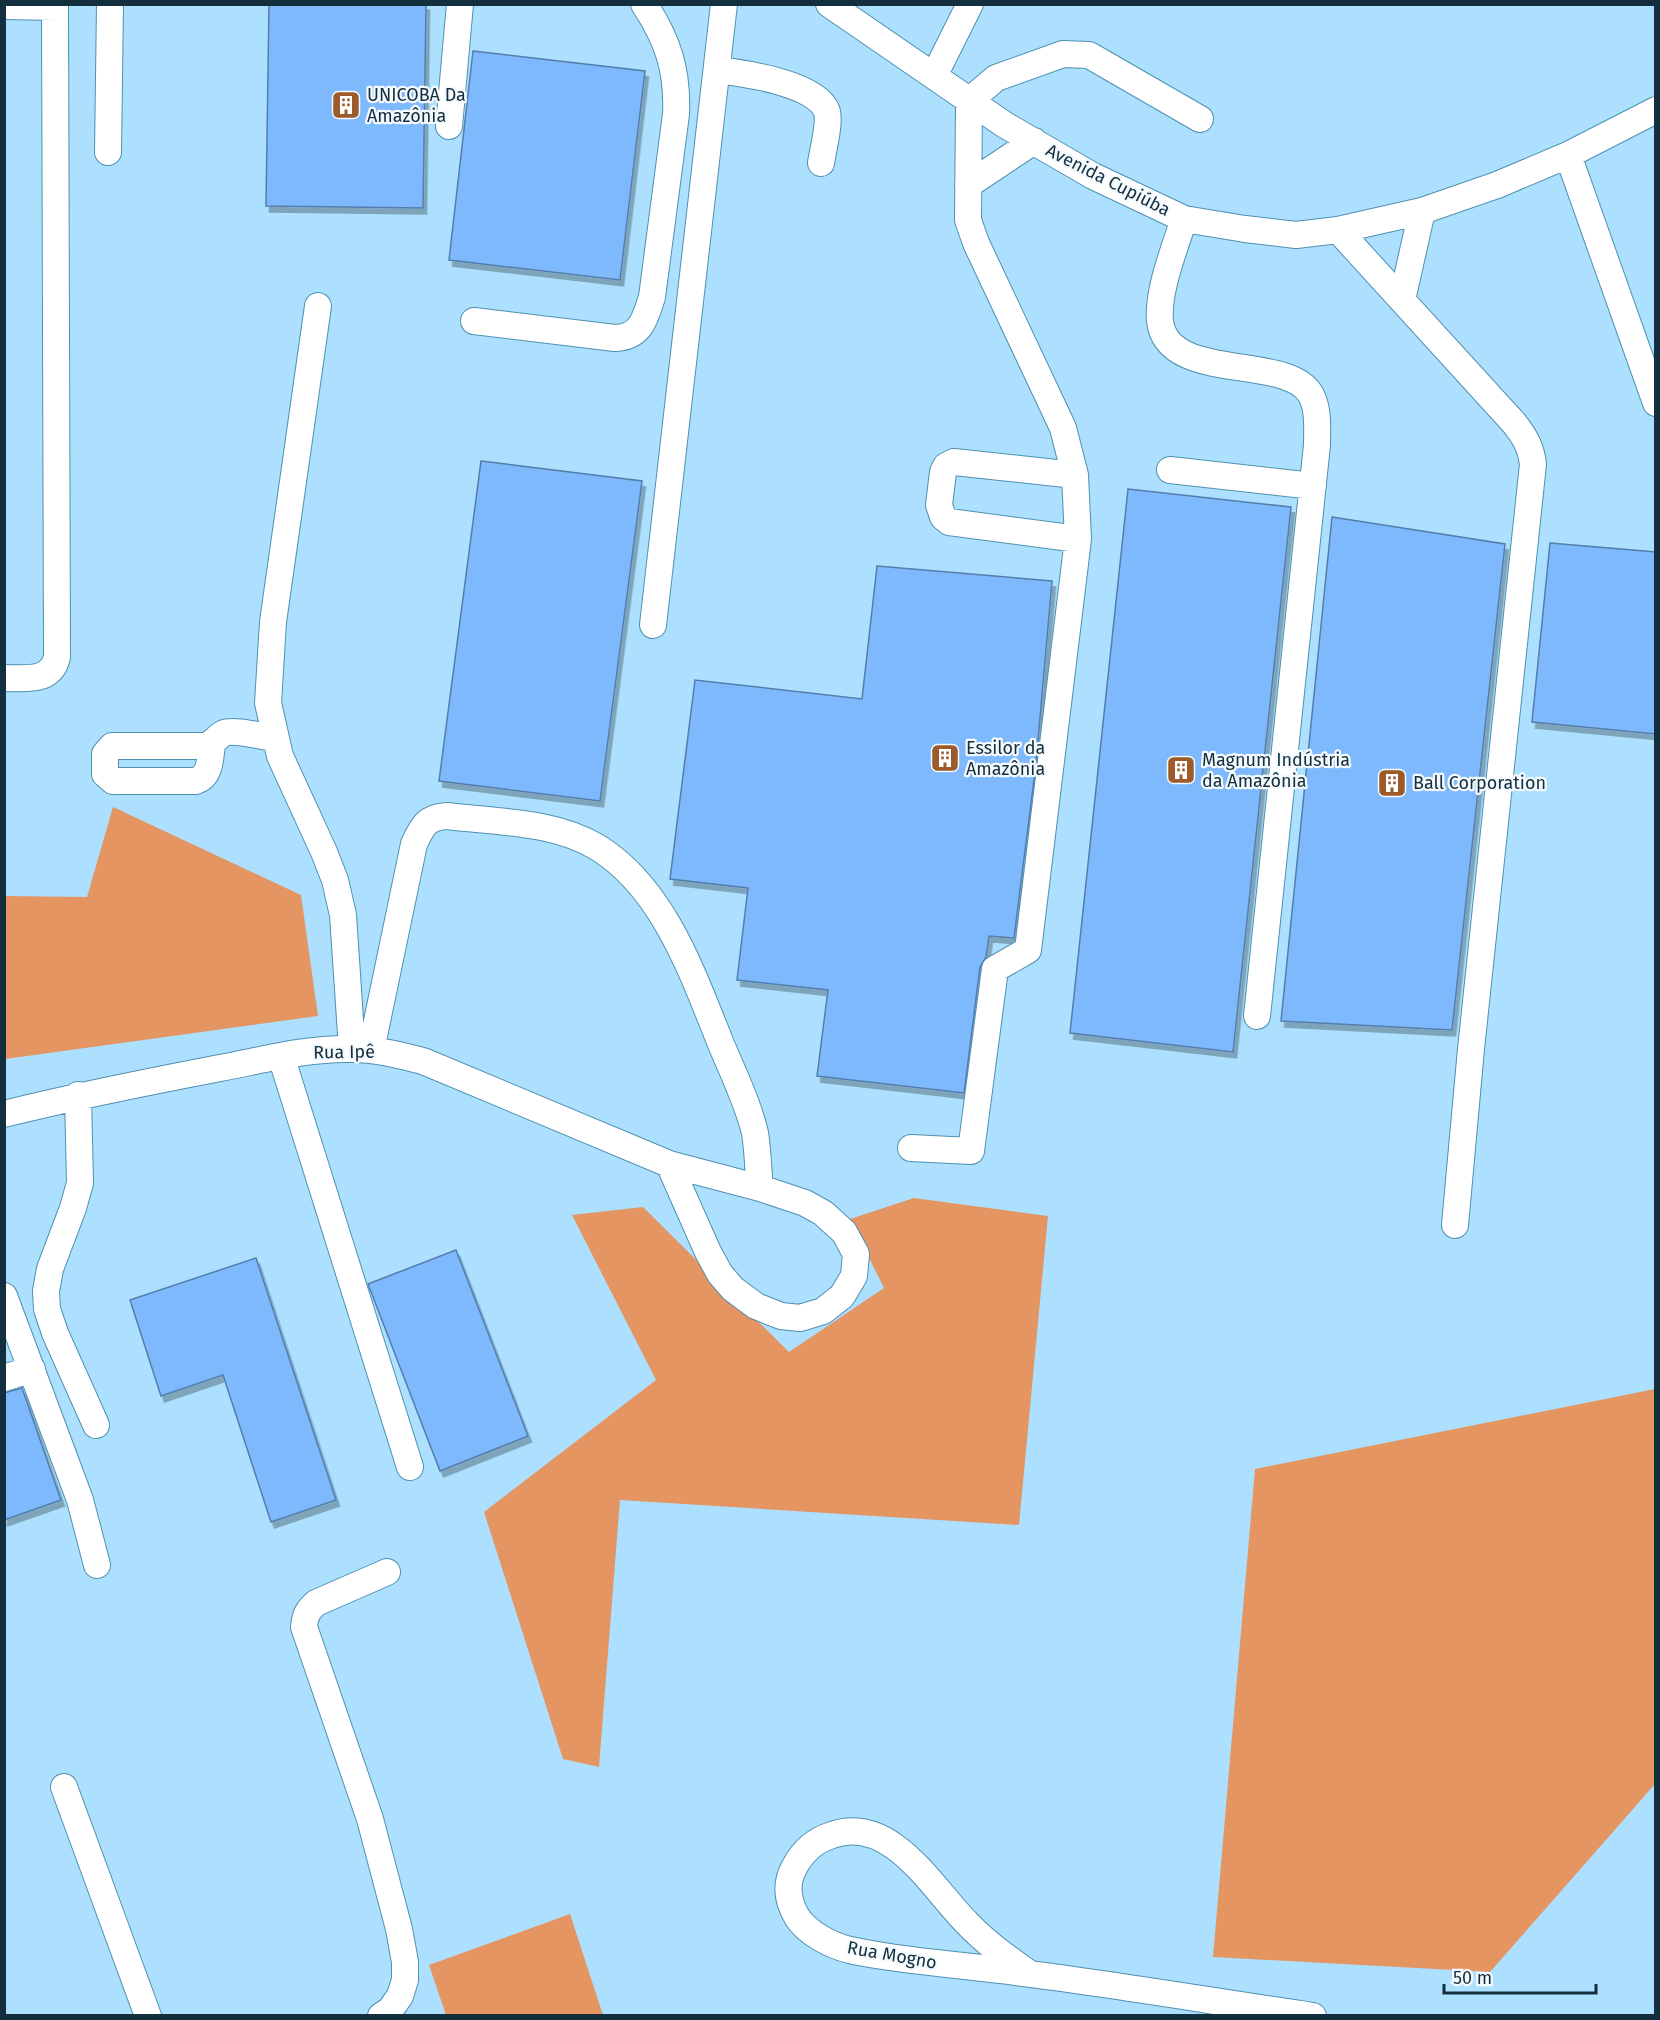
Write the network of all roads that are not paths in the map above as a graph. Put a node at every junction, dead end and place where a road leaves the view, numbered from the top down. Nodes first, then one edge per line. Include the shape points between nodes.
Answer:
1 (110, 4) edge
2 (460, 4) edge
3 (644, 4) edge
4 (724, 4) edge
5 (829, 4) edge
6 (970, 4) edge
7 (4, 6) edge
8 (55, 6) edge
9 (717, 70) junction
10 (933, 76) junction
11 (969, 101) junction
12 (1656, 110) edge
13 (1200, 119) dead end
14 (448, 126) dead end
15 (1034, 141) junction
16 (108, 152) dead end
17 (1568, 155) junction
18 (821, 163) dead end
19 (968, 185) junction
20 (1422, 211) junction
21 (1184, 219) junction
22 (1338, 230) junction
23 (1402, 300) junction
24 (318, 306) dead end
25 (474, 321) dead end
26 (1656, 404) edge
27 (1170, 470) dead end
28 (1076, 475) junction
29 (1313, 486) junction
30 (1078, 539) junction
31 (653, 625) dead end
32 (4, 678) edge
33 (276, 738) junction
34 (212, 744) dead end
35 (1257, 1016) dead end
36 (361, 1049) junction
37 (281, 1056) junction
38 (78, 1095) junction
39 (4, 1114) edge
40 (910, 1148) dead end
41 (669, 1164) junction
42 (760, 1188) junction
43 (1455, 1225) dead end
44 (4, 1296) edge
45 (32, 1369) junction
46 (4, 1378) edge
47 (96, 1425) dead end
48 (410, 1467) dead end
49 (98, 1564) dead end
50 (387, 1572) dead end
51 (64, 1787) dead end
52 (1030, 1974) junction
53 (148, 2016) edge
54 (381, 2016) edge
55 (1312, 2016) edge

1 - 16 street
2 - 14 street
3 - 25 street via 666,44 677,90 652,297 646,316 632,334 615,338
4 - 9 street
5 - 10 street, Avenida Cupiúba
6 - 10 street
7 - 8 street
8 - 32 street via 57,657 44,676
9 - 18 street via 776,80 807,93 823,105 827,117
9 - 31 street
10 - 11 street, Avenida Cupiúba
11 - 13 street via 996,78 1064,54 1089,55
11 - 15 street, Avenida Cupiúba
11 - 19 street
12 - 17 street, Avenida Cupiúba
15 - 19 street
15 - 21 street, Avenida Cupiúba via 1093,176
17 - 20 street, Avenida Cupiúba
17 - 26 street
19 - 28 street via 968,220 976,243 1063,428
20 - 22 street, Avenida Cupiúba
20 - 23 street
21 - 22 street, Avenida Cupiúba via 1296,235
21 - 29 street via 1164,283 1162,334 1171,346 1187,356 1285,376 1305,386 1317,416
22 - 23 street
23 - 43 street via 1526,438 1533,464 1470,1049
24 - 33 street via 273,622 268,703
27 - 29 street
28 - 30 street
28 - 30 street via 954,462 943,472 939,505 943,518 949,522
29 - 35 street
30 - 40 street via 1028,950 995,969 971,1151
33 - 34 street via 230,732
33 - 36 street via 280,756 335,880
36 - 37 street, Rua Ipê
36 - 41 street, Rua Ipê via 423,1061
36 - 42 street via 414,844 427,822 447,816 570,834 598,848 626,871 658,908 688,962 754,1132
37 - 38 street, Rua Ipê
37 - 48 street
38 - 39 street, Rua Ipê
38 - 47 street via 80,1183 50,1269 47,1310
41 - 42 street, Rua Ipê
41 - 42 street, Rua Ipê via 708,1252 733,1289 756,1306 781,1316 800,1318 823,1311 842,1296 854,1276 856,1254 844,1232 823,1213 806,1203
44 - 45 street
45 - 46 street
45 - 49 street via 80,1500
50 - 54 street via 316,1603 304,1617 304,1627 370,1819 399,1929 405,1980 400,1996
51 - 53 street
52 - 52 street, Rua Mogno via 848,1950 817,1936 798,1919 788,1897 789,1876 801,1855 821,1839 844,1830 873,1835 923,1871 973,1929 996,1951
52 - 55 street, Rua Mogno

